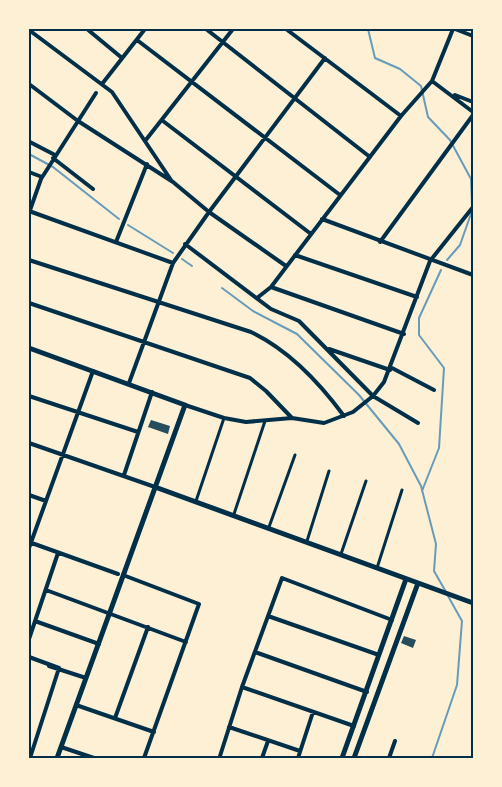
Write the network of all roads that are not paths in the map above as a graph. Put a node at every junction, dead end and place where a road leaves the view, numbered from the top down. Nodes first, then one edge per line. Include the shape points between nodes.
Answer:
1 (87, 29) edge
2 (146, 29) edge
3 (206, 29) edge
4 (233, 29) edge
5 (286, 29) edge
6 (454, 29) edge
7 (29, 30) edge
8 (473, 36) edge
9 (137, 40) junction
10 (223, 42) junction
11 (122, 58) junction
12 (325, 58) junction
13 (432, 80) junction
14 (192, 82) junction
15 (29, 84) edge
16 (102, 84) junction
17 (96, 93) dead end
18 (450, 93) junction
19 (295, 98) junction
20 (473, 102) edge
21 (473, 113) edge
22 (400, 116) junction
23 (78, 121) junction
24 (163, 121) junction
25 (265, 138) junction
26 (146, 141) junction
27 (30, 142) dead end
28 (370, 157) junction
29 (53, 158) junction
30 (147, 164) junction
31 (29, 172) edge
32 (42, 177) junction
33 (235, 177) junction
34 (172, 182) junction
35 (93, 189) dead end
36 (340, 196) junction
37 (473, 207) edge
38 (29, 212) edge
39 (209, 212) junction
40 (322, 219) junction
41 (311, 234) junction
42 (116, 242) junction
43 (380, 242) junction
44 (185, 244) junction
45 (295, 255) junction
46 (29, 260) edge
47 (430, 261) junction
48 (173, 263) junction
49 (286, 266) junction
50 (473, 275) edge
51 (271, 286) junction
52 (417, 297) junction
53 (257, 298) junction
54 (157, 302) junction
55 (29, 303) edge
56 (404, 334) junction
57 (144, 342) junction
58 (29, 348) edge
59 (327, 348) junction
60 (391, 369) junction
61 (93, 370) junction
62 (129, 383) junction
63 (434, 390) dead end
64 (152, 392) junction
65 (29, 396) edge
66 (373, 396) junction
67 (185, 405) junction
68 (78, 412) junction
69 (344, 416) junction
70 (224, 418) junction
71 (292, 418) junction
72 (265, 421) junction
73 (418, 423) dead end
74 (138, 432) junction
75 (29, 443) edge
76 (63, 454) junction
77 (294, 455) dead end
78 (329, 471) dead end
79 (124, 475) junction
80 (366, 480) dead end
81 (156, 487) junction
82 (402, 490) dead end
83 (29, 495) edge
84 (196, 500) junction
85 (46, 501) junction
86 (234, 514) junction
87 (269, 527) junction
88 (307, 541) junction
89 (30, 543) edge
90 (29, 548) edge
91 (58, 553) junction
92 (341, 554) junction
93 (377, 568) junction
94 (121, 574) junction
95 (406, 579) junction
96 (418, 583) junction
97 (46, 590) junction
98 (473, 603) edge
99 (110, 613) junction
100 (268, 616) junction
101 (392, 620) junction
102 (35, 621) junction
103 (148, 628) junction
104 (29, 639) edge
105 (186, 642) junction
106 (99, 644) junction
107 (255, 652) junction
108 (380, 655) junction
109 (29, 657) edge
110 (376, 666) junction
111 (59, 670) junction
112 (386, 670) junction
113 (86, 678) junction
114 (242, 687) junction
115 (367, 692) junction
116 (76, 705) junction
117 (313, 712) junction
118 (115, 718) junction
119 (354, 726) junction
120 (230, 727) junction
121 (154, 732) junction
122 (395, 740) dead end
123 (268, 741) junction
124 (62, 747) junction
125 (300, 751) junction
126 (220, 756) dead end
127 (30, 758) edge
128 (57, 758) edge
129 (94, 758) edge
130 (144, 758) edge
131 (262, 758) edge
132 (298, 758) edge
133 (342, 758) edge
134 (354, 758) edge
135 (389, 758) edge

1 - 11 street
2 - 9 street
3 - 10 street
4 - 10 street
5 - 12 street
6 - 8 street
6 - 13 street
7 - 16 street
9 - 11 street
9 - 14 street
10 - 14 street
10 - 19 street
11 - 16 street
12 - 19 street
12 - 22 street
13 - 18 street
13 - 22 street
14 - 24 street
14 - 25 street
15 - 23 street
16 - 26 street via 112,92
17 - 23 street
18 - 20 street
18 - 21 street
19 - 25 street
19 - 28 street
21 - 43 street
22 - 28 street
23 - 29 street
23 - 30 street
24 - 26 street
24 - 33 street
25 - 33 street
25 - 36 street
26 - 34 street
27 - 29 street
28 - 36 street
29 - 32 street
29 - 35 street
30 - 34 street
30 - 42 street
31 - 32 street
32 - 38 street
33 - 39 street
33 - 41 street
34 - 39 street
36 - 40 street
37 - 47 street
38 - 42 street
39 - 44 street
39 - 49 street
40 - 41 street
40 - 43 street
41 - 45 street
42 - 48 street
43 - 47 street
44 - 48 street
44 - 53 street
45 - 49 street
45 - 52 street
46 - 54 street
47 - 50 street
47 - 52 street
48 - 54 street
49 - 51 street
51 - 53 street
51 - 56 street
52 - 56 street
53 - 59 street via 271,309 299,321
54 - 57 street
54 - 69 street via 270,341 325,390
55 - 57 street
56 - 60 street
57 - 62 street
57 - 71 street via 250,378
58 - 61 street
59 - 60 street
59 - 66 street
60 - 63 street
60 - 66 street
61 - 62 street
61 - 68 street
62 - 64 street
64 - 67 street
64 - 74 street
65 - 68 street
66 - 69 street
66 - 73 street
67 - 70 street
67 - 81 street
68 - 74 street
68 - 76 street
69 - 71 street via 324,423
70 - 72 street
70 - 84 street
71 - 72 street
72 - 86 street
74 - 79 street
75 - 76 street
76 - 79 street
76 - 85 street
77 - 87 street
78 - 88 street
79 - 81 street
80 - 92 street
81 - 84 street
81 - 94 street
82 - 93 street
83 - 85 street
84 - 86 street
85 - 89 street
86 - 87 street
87 - 88 street
88 - 92 street
89 - 90 street
89 - 91 street
91 - 94 street
91 - 97 street
92 - 93 street
93 - 95 street
94 - 99 street
94 - 105 street via 199,604
95 - 96 street
95 - 101 street
96 - 98 street
96 - 112 street
97 - 99 street
97 - 102 street
99 - 103 street
99 - 106 street
100 - 101 street via 282,578
100 - 107 street
100 - 108 street
101 - 108 street
102 - 104 street
102 - 106 street
103 - 105 street
103 - 118 street
105 - 121 street
106 - 113 street
107 - 114 street
107 - 115 street
108 - 110 street
109 - 111 street
110 - 112 street
110 - 115 street
111 - 113 street
111 - 127 street
112 - 134 street
113 - 116 street
114 - 117 street
114 - 120 street
115 - 119 street
116 - 118 street
116 - 124 street
117 - 119 street
117 - 125 street
118 - 121 street
119 - 133 street
120 - 123 street
120 - 126 street
121 - 130 street
122 - 135 street
123 - 125 street
123 - 131 street
124 - 128 street
124 - 129 street
125 - 132 street

